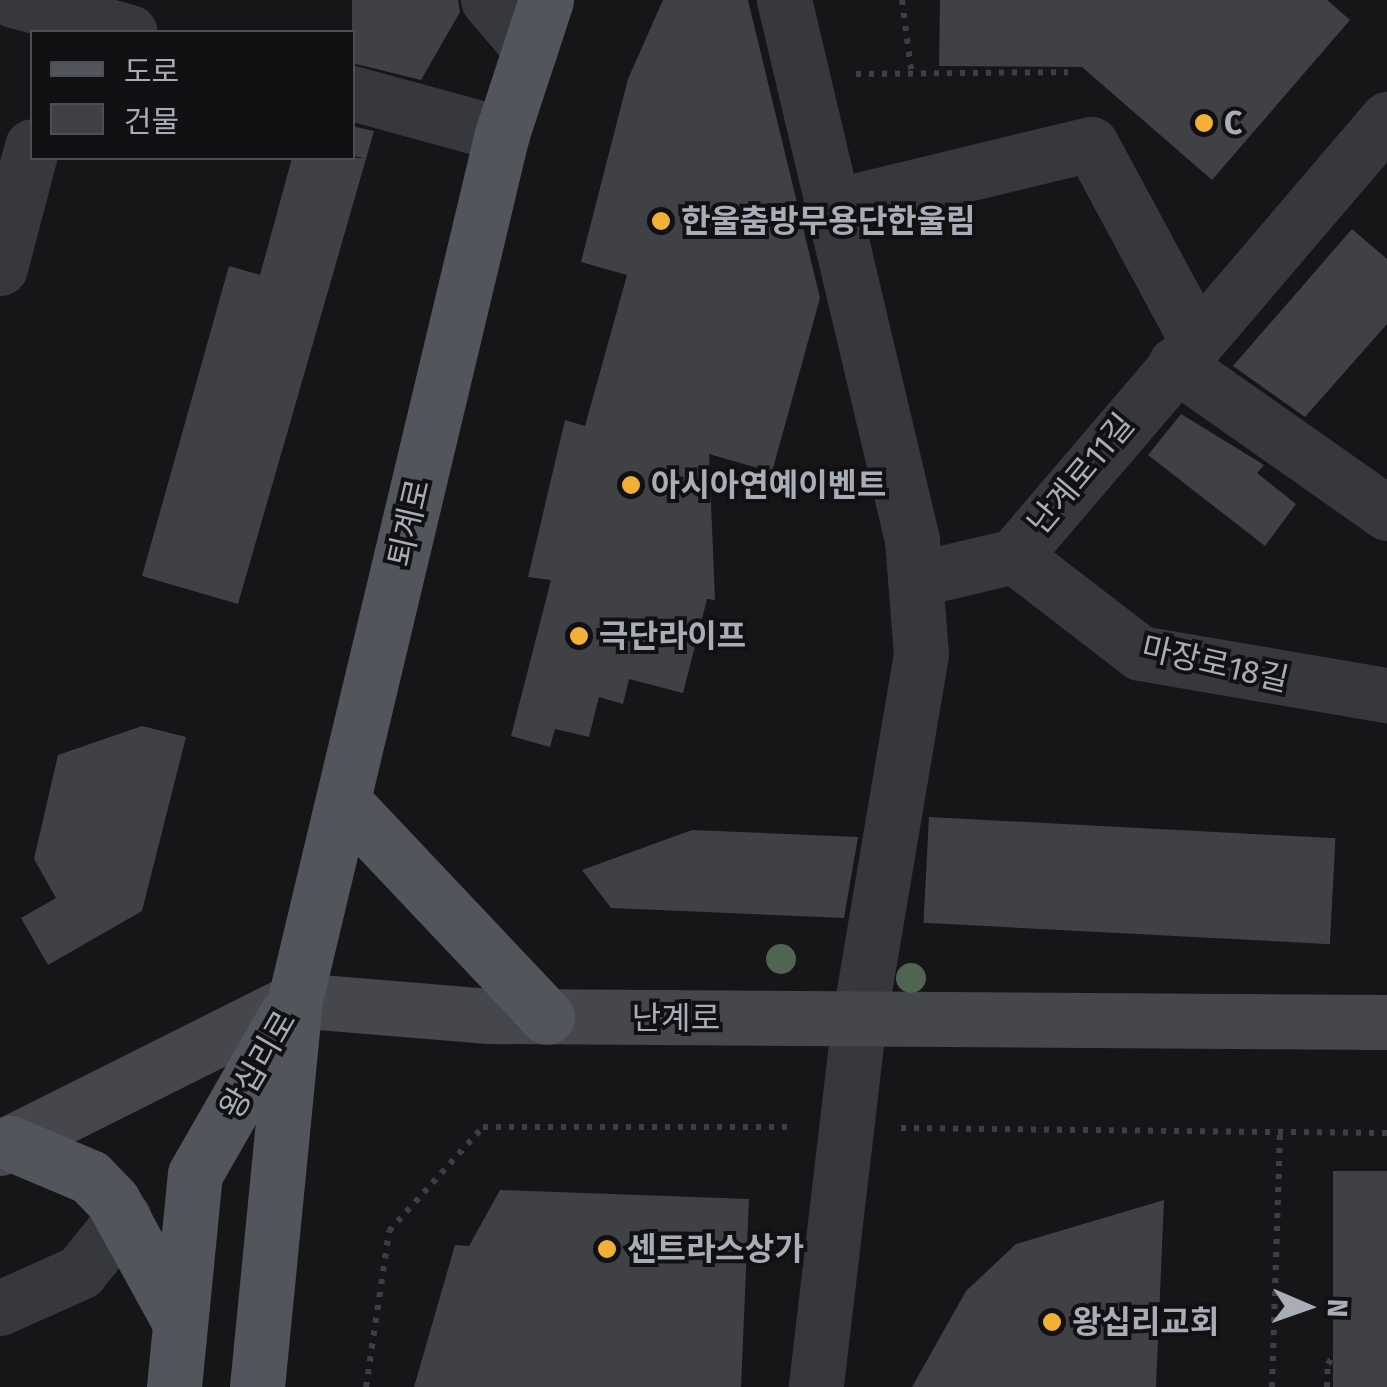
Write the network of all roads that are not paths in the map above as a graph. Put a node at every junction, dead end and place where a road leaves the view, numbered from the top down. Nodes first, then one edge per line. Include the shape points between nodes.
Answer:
1 (13, 0) edge
2 (488, 0) edge
3 (784, 0) edge
4 (67, 16) edge
5 (538, 24) edge
6 (122, 30) edge
7 (355, 94) edge
8 (1387, 118) edge
9 (502, 134) junction
10 (30, 154) edge
11 (834, 206) junction
12 (0, 268) edge
13 (1185, 351) junction
14 (1387, 513) edge
15 (1014, 556) junction
16 (917, 579) junction
17 (1387, 694) edge
18 (343, 801) junction
19 (295, 1000) junction
20 (547, 1017) junction
21 (859, 1019) junction
22 (1387, 1022) edge
23 (5, 1146) edge
24 (124, 1216) junction
25 (0, 1308) edge
26 (179, 1321) junction
27 (174, 1387) edge
28 (257, 1387) edge
29 (816, 1387) edge

1 - 4 street
2 - 5 street, 퇴계로
3 - 11 street
4 - 6 street
5 - 9 main road, 퇴계로
7 - 9 street
8 - 13 street, 난계로11길
9 - 18 main road, 퇴계로
10 - 12 street
11 - 13 street via 1091,144
11 - 16 street
13 - 14 street
13 - 15 street, 난계로11길
15 - 16 street, 난계로11길
15 - 17 street, 마장로18길 via 1140,653
16 - 21 street via 921,654
18 - 19 main road, 퇴계로
18 - 20 main road
19 - 20 main road, 난계로
19 - 23 main road
19 - 26 main road, 왕십리로 via 195,1174
19 - 28 main road, 왕십리로
20 - 21 main road, 난계로
21 - 22 main road, 난계로
21 - 29 street
23 - 24 main road via 90,1177
24 - 25 street via 80,1272
24 - 26 main road
26 - 27 main road, 왕십리로

